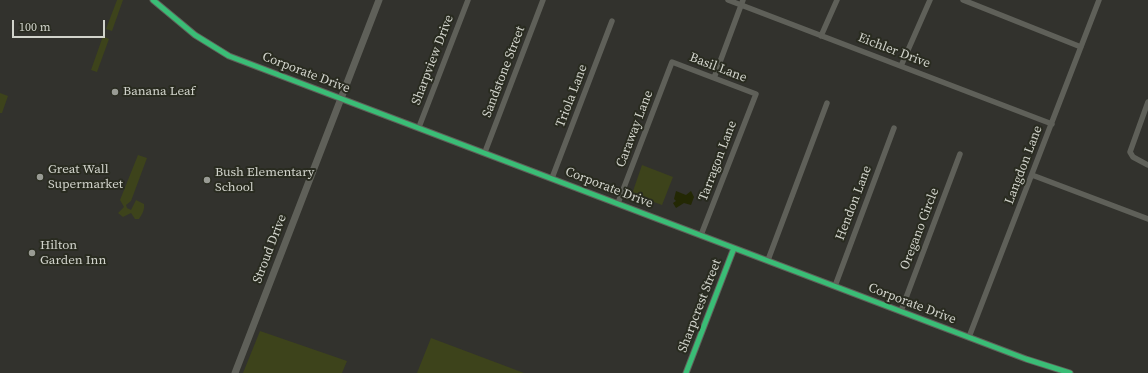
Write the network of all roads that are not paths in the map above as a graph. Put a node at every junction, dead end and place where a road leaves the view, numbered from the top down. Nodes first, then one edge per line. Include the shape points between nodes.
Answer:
1 (153, 0) edge
2 (379, 0) edge
3 (468, 0) edge
4 (543, 0) edge
5 (728, 0) edge
6 (837, 0) edge
7 (930, 0) edge
8 (963, 0) edge
9 (1099, 0) edge
10 (742, 2) edge
11 (612, 21) dead end
12 (821, 36) junction
13 (1081, 48) junction
14 (672, 62) joint
15 (901, 66) junction
16 (714, 78) junction
17 (756, 94) joint
18 (341, 98) junction
19 (1148, 102) edge
20 (827, 103) dead end
21 (1052, 124) junction
22 (419, 127) junction
23 (894, 128) dead end
24 (485, 152) junction
25 (960, 154) dead end
26 (1148, 165) edge
27 (1032, 175) junction
28 (552, 178) junction
29 (618, 203) junction
30 (1148, 219) edge
31 (701, 235) junction
32 (734, 248) junction
33 (768, 260) junction
34 (835, 286) junction
35 (901, 311) junction
36 (969, 337) junction
37 (235, 373) edge
38 (686, 373) edge
39 (1070, 373) edge

1 - 18 street, Corporate Drive via 195,35 229,56
2 - 18 street, Stroud Drive
3 - 22 street, Sharpview Drive
4 - 24 street, Sandstone Street
5 - 10 street, Eichler Drive
6 - 12 street
7 - 15 street
8 - 13 street
9 - 13 street, Langdon Lane
10 - 12 street, Eichler Drive
10 - 16 street
11 - 28 street, Triola Lane
12 - 15 street, Eichler Drive
13 - 21 street, Langdon Lane
14 - 16 street, Basil Lane
14 - 29 street, Caraway Lane
15 - 21 street, Eichler Drive
16 - 17 street, Basil Lane
17 - 31 street, Tarragon Lane
18 - 22 street, Corporate Drive
18 - 37 street, Stroud Drive
19 - 26 street via 1130,152
20 - 33 street
21 - 27 street, Langdon Lane
22 - 24 street, Corporate Drive
23 - 34 street, Hendon Lane
24 - 28 street, Corporate Drive
25 - 35 street, Oregano Circle
27 - 30 street
27 - 36 street, Langdon Lane
28 - 29 street, Corporate Drive
29 - 31 street, Corporate Drive
31 - 32 street, Corporate Drive
32 - 33 street, Corporate Drive
32 - 38 street, Sharpcrest Street
33 - 34 street, Corporate Drive
34 - 35 street, Corporate Drive
35 - 36 street, Corporate Drive
36 - 39 street, Corporate Drive

